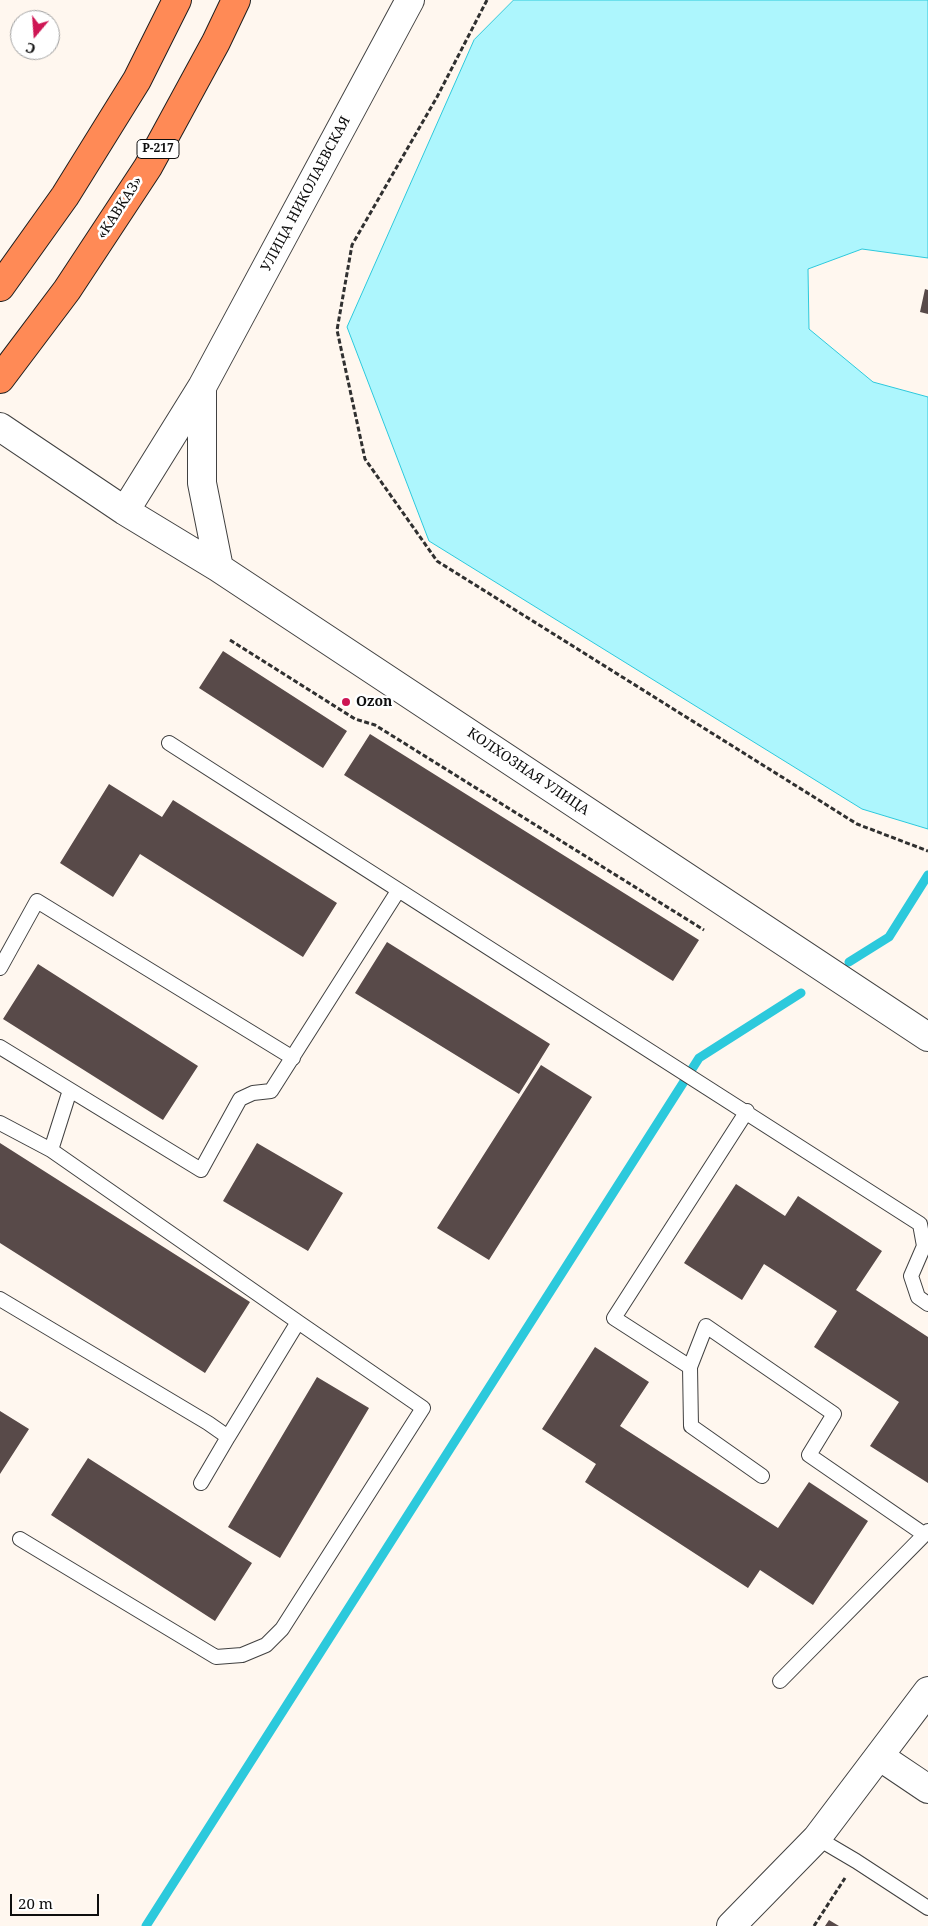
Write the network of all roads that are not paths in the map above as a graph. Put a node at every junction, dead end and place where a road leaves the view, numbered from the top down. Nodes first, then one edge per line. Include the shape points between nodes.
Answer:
1 (177, 0) edge
2 (236, 0) edge
3 (410, 0) edge
4 (0, 287) edge
5 (0, 379) edge
6 (202, 387) junction
7 (0, 427) edge
8 (125, 511) junction
9 (219, 568) junction
10 (169, 743) dead end
11 (398, 891) junction
12 (0, 968) edge
13 (928, 1037) edge
14 (0, 1047) edge
15 (293, 1058) junction
16 (70, 1090) junction
17 (747, 1111) junction
18 (0, 1124) edge
19 (51, 1150) junction
20 (0, 1299) edge
21 (928, 1304) edge
22 (298, 1322) junction
23 (690, 1367) junction
24 (228, 1437) junction
25 (762, 1476) dead end
26 (200, 1483) dead end
27 (927, 1533) edge
28 (20, 1539) dead end
29 (780, 1681) dead end
30 (928, 1691) edge
31 (879, 1756) junction
32 (928, 1789) edge
33 (817, 1838) junction
34 (928, 1908) edge
35 (732, 1926) edge

1 - 4 highway via 137,80 65,196
2 - 5 highway, «КАВКАЗ» / Р-217 via 148,166 67,290
3 - 6 street, УЛИЦА НИКОЛАЕВСКАЯ
6 - 8 street, УЛИЦА НИКОЛАЕВСКАЯ
6 - 9 street, УЛИЦА НИКОЛАЕВСКАЯ via 202,484
7 - 8 street, КОЛХОЗНАЯ УЛИЦА
8 - 9 street, КОЛХОЗНАЯ УЛИЦА
9 - 13 street, КОЛХОЗНАЯ УЛИЦА
10 - 11 lane
11 - 15 lane
11 - 17 lane
12 - 15 lane via 37,901
14 - 16 lane
15 - 16 lane via 271,1091 253,1093 240,1099 201,1170
16 - 19 lane
17 - 21 lane via 920,1224 924,1246 912,1276 918,1296
17 - 23 lane via 614,1318
18 - 19 lane
19 - 22 lane
20 - 24 lane
22 - 24 lane
22 - 28 lane via 422,1408 282,1629 266,1646 242,1655 216,1657
23 - 25 lane via 690,1426
23 - 27 lane via 706,1326 834,1414 809,1455
24 - 26 lane
27 - 29 lane
30 - 31 street
31 - 32 street
31 - 33 street
33 - 34 lane
33 - 35 street

